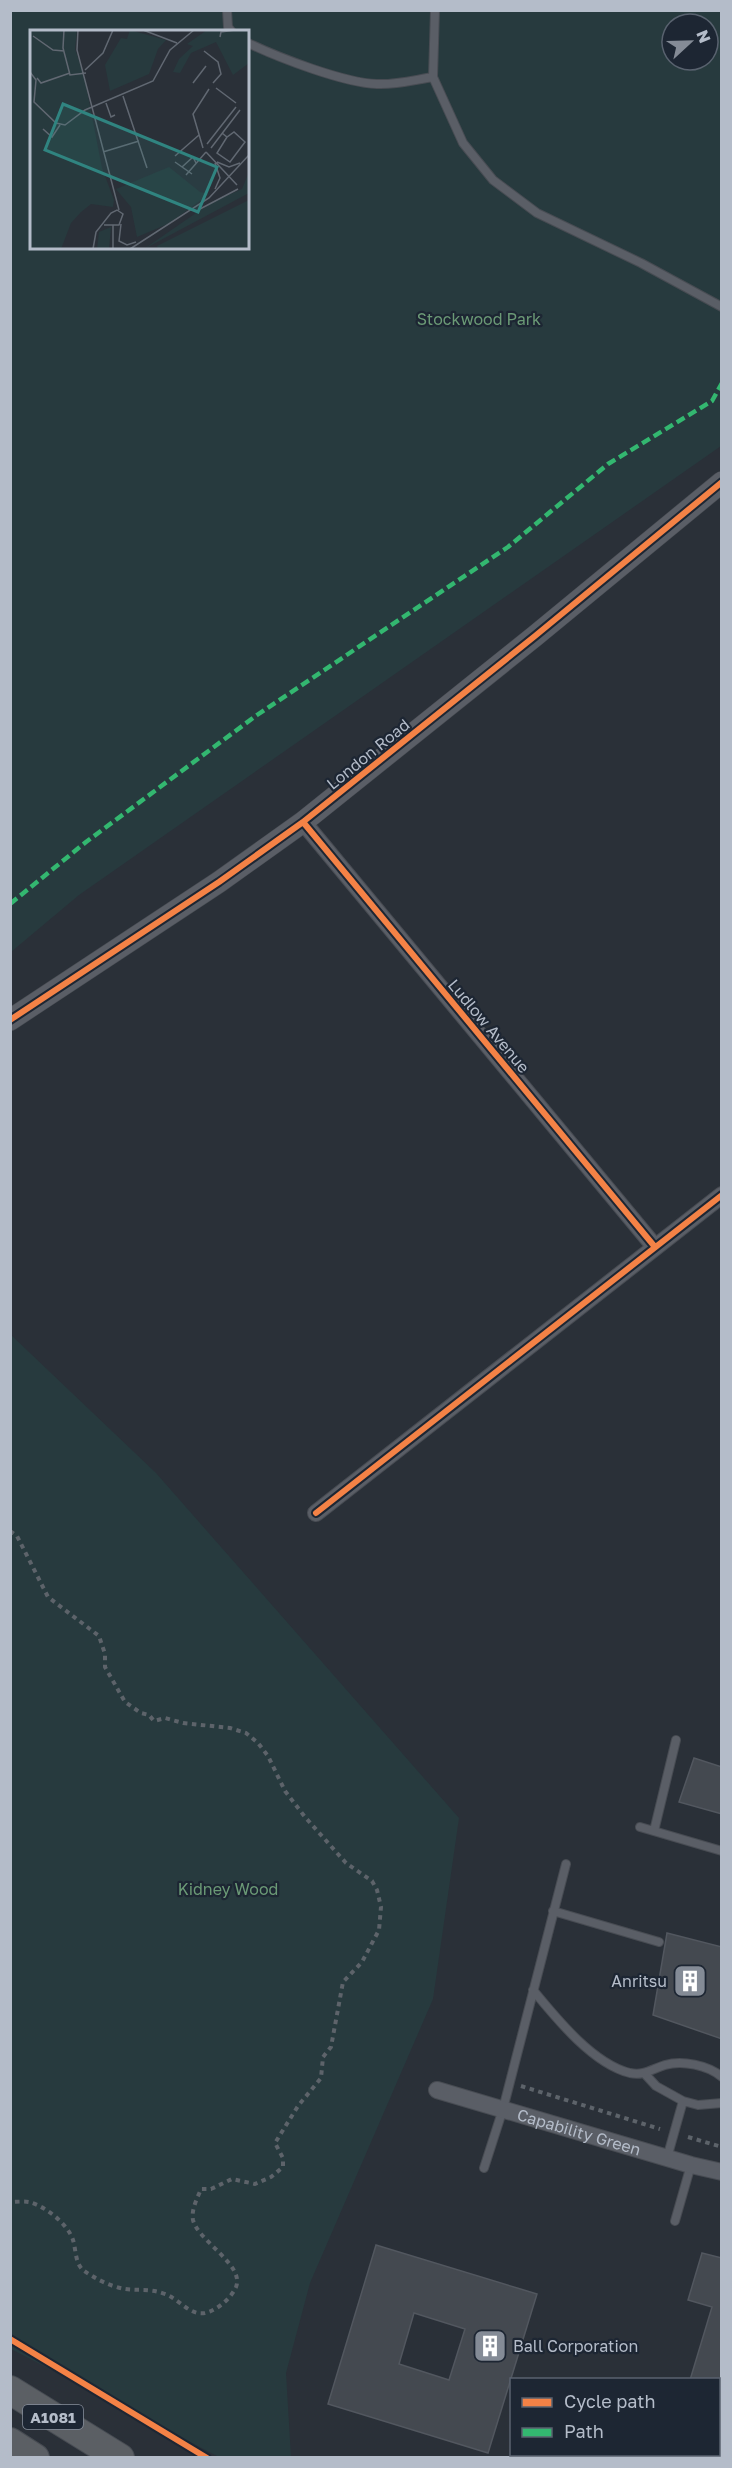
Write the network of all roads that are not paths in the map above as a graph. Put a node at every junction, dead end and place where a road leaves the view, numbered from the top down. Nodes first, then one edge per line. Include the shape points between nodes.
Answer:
1 (227, 10) edge
2 (435, 10) edge
3 (230, 30) edge
4 (249, 44) edge
5 (433, 77) junction
6 (722, 307) edge
7 (722, 482) edge
8 (303, 822) junction
9 (10, 1020) edge
10 (722, 1195) edge
11 (655, 1247) junction
12 (316, 1513) dead end
13 (676, 1740) dead end
14 (640, 1827) dead end
15 (654, 1831) junction
16 (722, 1851) edge
17 (566, 1864) dead end
18 (553, 1911) junction
19 (658, 1942) dead end
20 (533, 1990) junction
21 (645, 2074) junction
22 (722, 2077) edge
23 (437, 2090) dead end
24 (683, 2101) junction
25 (722, 2103) edge
26 (503, 2109) junction
27 (667, 2158) junction
28 (691, 2165) junction
29 (484, 2168) dead end
30 (722, 2172) edge
31 (675, 2221) dead end
32 (10, 2390) edge
33 (10, 2442) edge
34 (95, 2444) junction
35 (35, 2457) edge
36 (120, 2457) edge
37 (132, 2457) edge

1 - 3 lane
2 - 5 lane
4 - 5 lane via 339,76 378,84
5 - 6 lane via 464,143 494,180 537,213
7 - 8 street, London Road
8 - 9 street, London Road
8 - 11 street, Ludlow Avenue
10 - 11 street
11 - 12 street
13 - 15 lane
14 - 15 lane
15 - 16 lane
17 - 18 lane
18 - 19 lane
18 - 20 lane
20 - 21 lane via 592,2052 620,2069
20 - 26 lane
21 - 22 lane via 683,2063
21 - 24 lane via 662,2091
23 - 26 street, Capability Green
24 - 25 lane via 698,2105
24 - 27 lane
26 - 27 street, Capability Green
26 - 29 lane
27 - 28 street, Capability Green
28 - 30 street, Capability Green
28 - 31 lane
32 - 34 highway, A1081
33 - 35 highway, A1081
34 - 36 highway, A1081
34 - 37 highway, A1081

